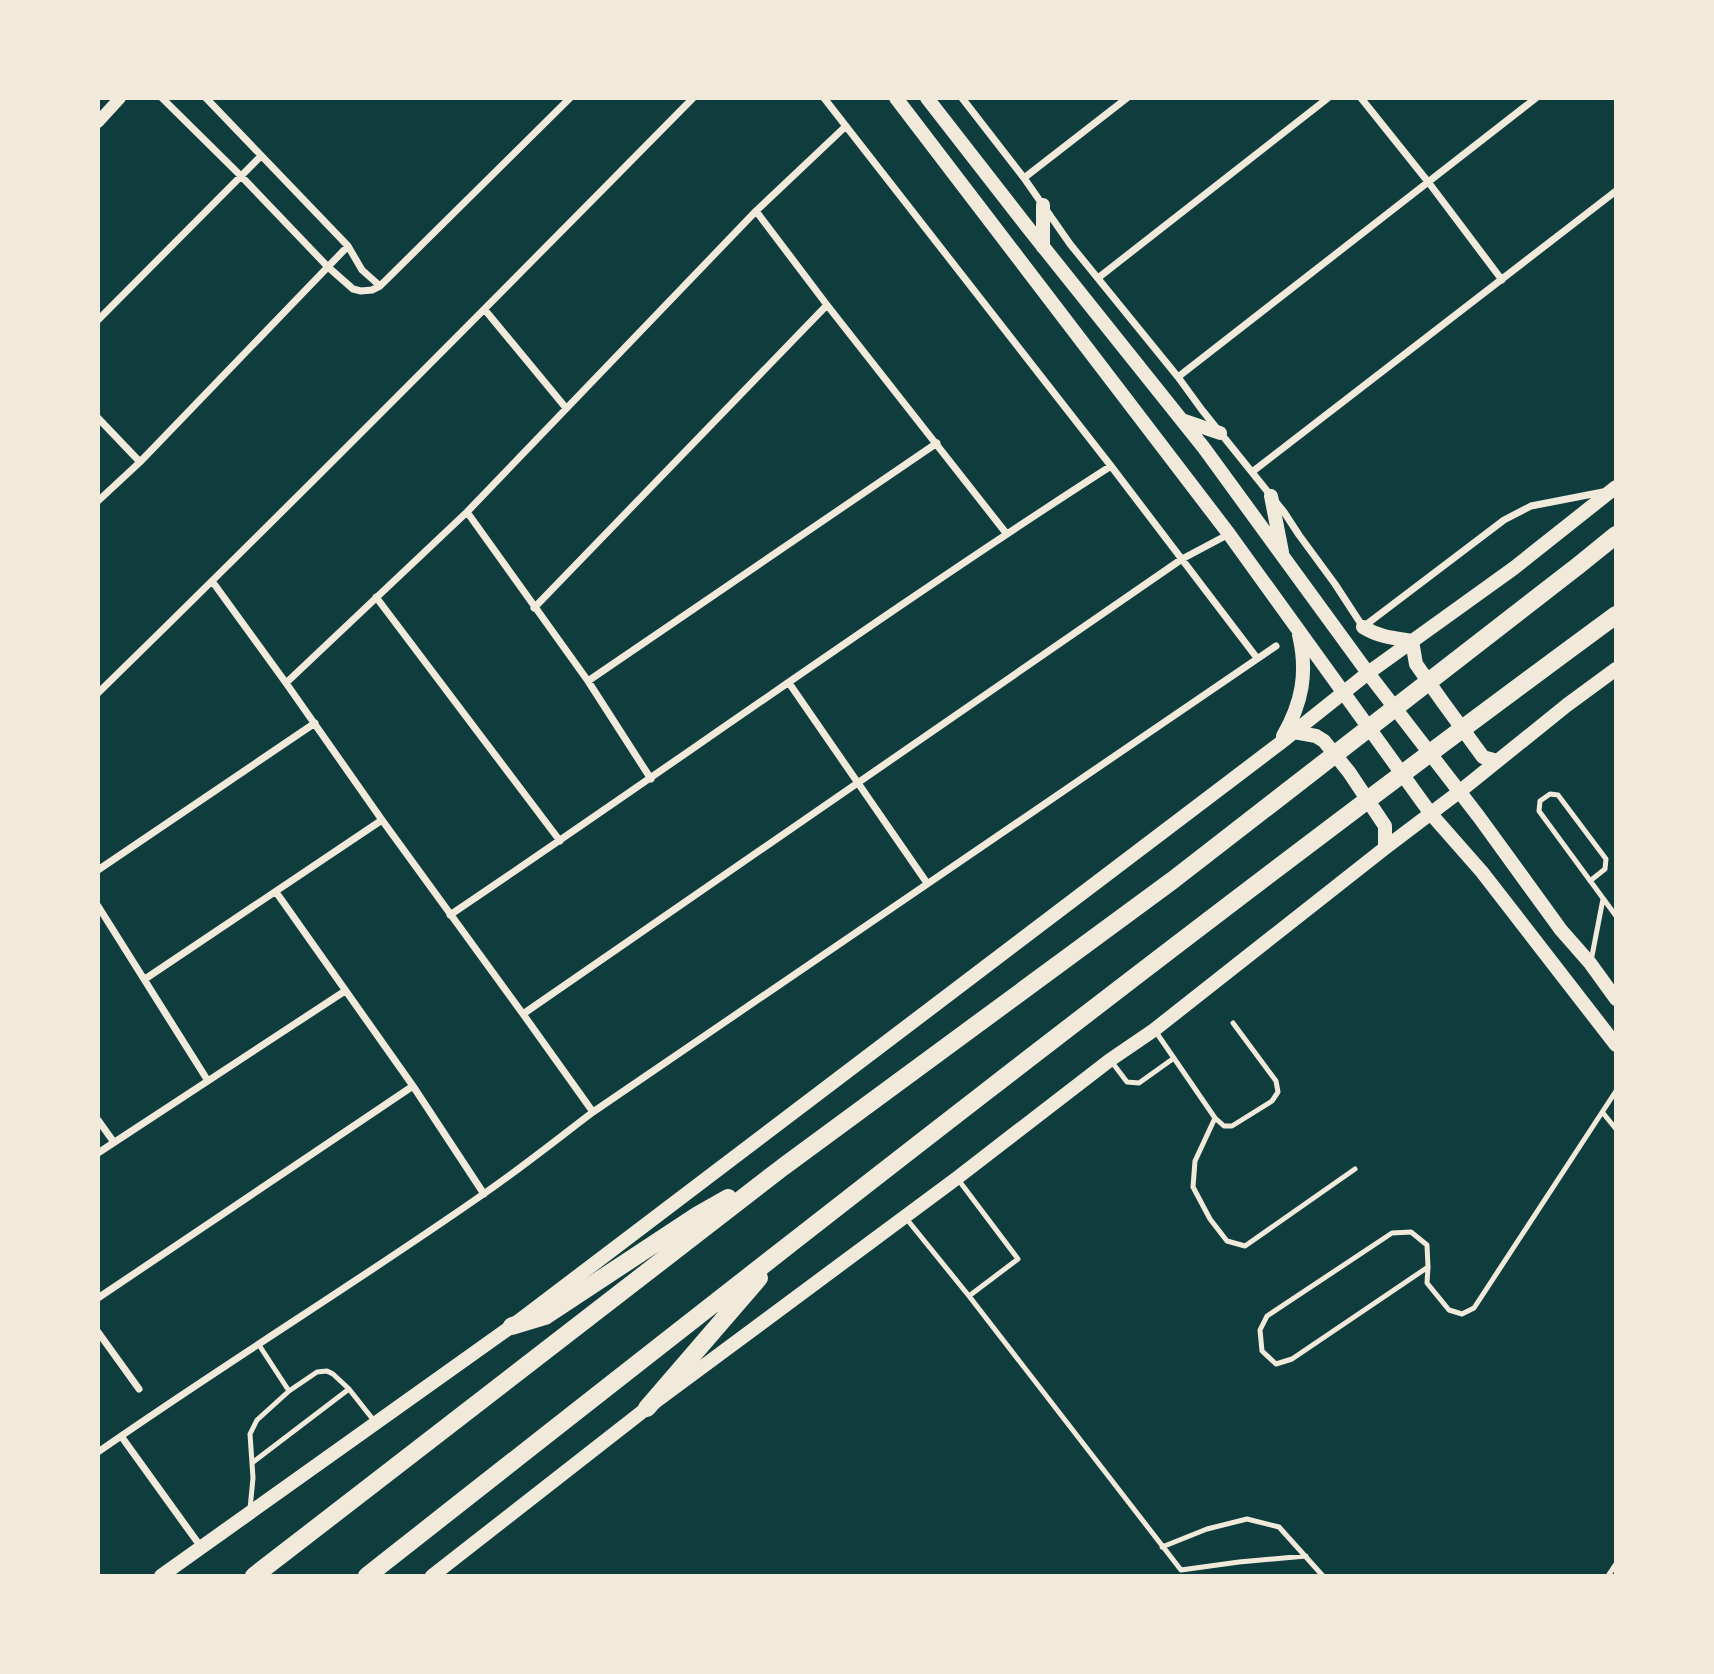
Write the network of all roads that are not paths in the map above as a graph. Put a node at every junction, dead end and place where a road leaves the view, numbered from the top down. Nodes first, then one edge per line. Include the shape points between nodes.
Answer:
1 (120, 98) edge
2 (162, 98) edge
3 (206, 98) edge
4 (570, 98) edge
5 (693, 98) edge
6 (824, 98) edge
7 (896, 98) edge
8 (927, 98) edge
9 (962, 98) edge
10 (1127, 98) edge
11 (1328, 98) edge
12 (1361, 98) edge
13 (1536, 98) edge
14 (98, 122) edge
15 (846, 126) junction
16 (261, 156) junction
17 (241, 176) junction
18 (1024, 178) junction
19 (1429, 183) junction
20 (1616, 191) edge
21 (1043, 205) junction
22 (756, 211) junction
23 (348, 246) junction
24 (1043, 247) junction
25 (328, 267) junction
26 (1098, 278) junction
27 (1502, 280) junction
28 (380, 286) junction
29 (827, 305) junction
30 (485, 310) junction
31 (98, 320) edge
32 (1178, 377) junction
33 (566, 408) junction
34 (98, 418) edge
35 (1181, 420) junction
36 (1220, 433) junction
37 (937, 443) junction
38 (139, 462) junction
39 (1111, 466) junction
40 (1251, 472) junction
41 (1614, 489) edge
42 (1271, 496) junction
43 (98, 501) edge
44 (467, 512) junction
45 (1006, 533) junction
46 (1229, 534) junction
47 (1616, 535) edge
48 (1283, 557) junction
49 (1182, 559) junction
50 (212, 581) junction
51 (376, 597) junction
52 (534, 608) junction
53 (1614, 616) edge
54 (1363, 626) junction
55 (1297, 627) junction
56 (1412, 641) junction
57 (1276, 646) dead end
58 (1257, 658) junction
59 (1616, 669) edge
60 (1368, 673) junction
61 (587, 681) junction
62 (286, 683) junction
63 (789, 684) junction
64 (98, 692) edge
65 (1343, 692) junction
66 (315, 723) junction
67 (1294, 732) junction
68 (1279, 744) junction
69 (1497, 761) junction
70 (651, 779) junction
71 (857, 783) junction
72 (1459, 792) junction
73 (1431, 814) junction
74 (382, 820) junction
75 (560, 841) junction
76 (1385, 848) junction
77 (98, 870) edge
78 (1590, 881) junction
79 (927, 883) junction
80 (276, 892) junction
81 (1603, 899) junction
82 (98, 906) edge
83 (450, 915) junction
84 (1616, 916) edge
85 (1590, 963) junction
86 (145, 979) junction
87 (345, 990) junction
88 (1616, 999) edge
89 (523, 1014) junction
90 (1233, 1023) dead end
91 (1154, 1030) junction
92 (1616, 1045) edge
93 (1174, 1058) junction
94 (1110, 1060) junction
95 (208, 1081) junction
96 (414, 1086) junction
97 (1616, 1091) edge
98 (593, 1112) junction
99 (1603, 1113) junction
100 (1215, 1118) junction
101 (98, 1120) edge
102 (1616, 1129) edge
103 (113, 1142) junction
104 (98, 1153) edge
105 (783, 1167) junction
106 (1354, 1169) dead end
107 (957, 1178) junction
108 (484, 1194) junction
109 (905, 1217) junction
110 (787, 1247) junction
111 (1428, 1267) junction
112 (970, 1296) junction
113 (98, 1298) edge
114 (512, 1326) junction
115 (98, 1332) edge
116 (258, 1345) junction
117 (139, 1389) dead end
118 (349, 1389) junction
119 (289, 1391) junction
120 (647, 1408) junction
121 (377, 1423) junction
122 (121, 1436) junction
123 (98, 1452) edge
124 (252, 1463) junction
125 (250, 1513) junction
126 (201, 1547) junction
127 (1162, 1547) junction
128 (1306, 1556) junction
129 (1616, 1564) edge
130 (438, 1574) edge
131 (161, 1576) edge
132 (254, 1576) edge
133 (367, 1576) edge
134 (1323, 1576) edge
135 (1608, 1576) edge

1 - 14 street
2 - 17 street
3 - 16 street
4 - 28 street
5 - 30 street
6 - 15 street
7 - 46 main road
8 - 24 main road
9 - 18 street
10 - 18 street
11 - 26 street
12 - 19 street
13 - 19 street
15 - 22 street
15 - 39 street
16 - 17 street
16 - 23 street
17 - 25 street
17 - 31 street
18 - 21 street
19 - 27 street
19 - 32 street
20 - 27 street
21 - 24 main road
21 - 26 street
22 - 29 street
22 - 33 street
23 - 25 street
23 - 28 street via 362,270
24 - 35 main road
25 - 28 street via 353,289
25 - 38 street
26 - 32 street
27 - 40 street
29 - 37 street
29 - 52 street
30 - 33 street
30 - 50 street
32 - 36 street
33 - 44 street
34 - 38 street
35 - 36 main road
35 - 48 main road
36 - 40 street
37 - 45 street
37 - 61 street
38 - 43 street
39 - 45 street
39 - 49 street
40 - 42 street
41 - 54 street via 1531,506 1504,520
41 - 56 main road
42 - 48 main road
42 - 54 street
44 - 51 street
44 - 52 street
45 - 63 street
46 - 49 street
46 - 55 main road
47 - 105 highway via 1173,880
48 - 60 main road
49 - 58 street
49 - 71 street
50 - 62 street
50 - 64 street
51 - 62 street
51 - 75 street
52 - 61 street
53 - 110 highway via 1209,919
54 - 56 main road via 1373,633
55 - 65 main road
55 - 68 main road via 1303,654 1300,697
56 - 60 main road
56 - 69 main road via 1416,664 1442,702 1483,757
57 - 58 street
58 - 79 street
59 - 69 main road
60 - 65 main road
60 - 72 main road
61 - 70 street
62 - 66 street
63 - 70 street
63 - 71 street
65 - 67 main road
65 - 73 main road
66 - 74 street
66 - 77 street
67 - 68 main road
67 - 76 main road via 1324,741 1349,772 1385,826
68 - 114 main road
69 - 72 main road
70 - 75 street
71 - 79 street
71 - 89 street
72 - 73 main road
72 - 85 main road
73 - 76 main road
73 - 92 main road via 1482,872
74 - 80 street
74 - 83 street
75 - 83 street
76 - 91 main road
78 - 78 lane via 1539,811 1540,801 1549,794 1558,795 1604,855 1605,869
78 - 81 lane
79 - 98 street
80 - 86 street
80 - 87 street
81 - 84 lane
81 - 85 lane
82 - 86 street
83 - 89 street
85 - 88 main road
86 - 95 street
87 - 95 street
87 - 96 street
89 - 98 street
90 - 100 lane via 1278,1091 1272,1101 1232,1126
91 - 93 lane
91 - 94 main road
93 - 94 lane via 1139,1083 1126,1082
93 - 100 lane
94 - 107 main road
95 - 103 street
96 - 108 street
96 - 113 street
97 - 99 lane
98 - 108 street
99 - 102 lane
99 - 111 lane via 1474,1308 1462,1314 1450,1310 1427,1283
100 - 106 lane via 1195,1161 1193,1187 1227,1241 1245,1245
101 - 103 street
103 - 104 street
105 - 114 highway via 698,1215 545,1316
105 - 132 highway
107 - 109 main road
107 - 112 lane via 1018,1259
108 - 116 street
109 - 112 lane
109 - 120 main road
110 - 120 highway
110 - 133 highway
111 - 111 lane via 1427,1245 1411,1231 1392,1233 1267,1316 1260,1330 1262,1351 1276,1364 1292,1359
112 - 127 lane
114 - 121 main road
115 - 117 street
116 - 119 lane
116 - 122 street
118 - 119 lane via 327,1371 317,1372
118 - 121 lane
118 - 124 lane
119 - 124 lane via 257,1420 250,1434
120 - 130 main road
121 - 125 main road
122 - 123 street
122 - 126 street
124 - 125 lane
125 - 126 main road
126 - 131 main road
127 - 128 lane via 1181,1570
127 - 128 lane via 1247,1519 1279,1527
128 - 134 lane
129 - 135 lane

